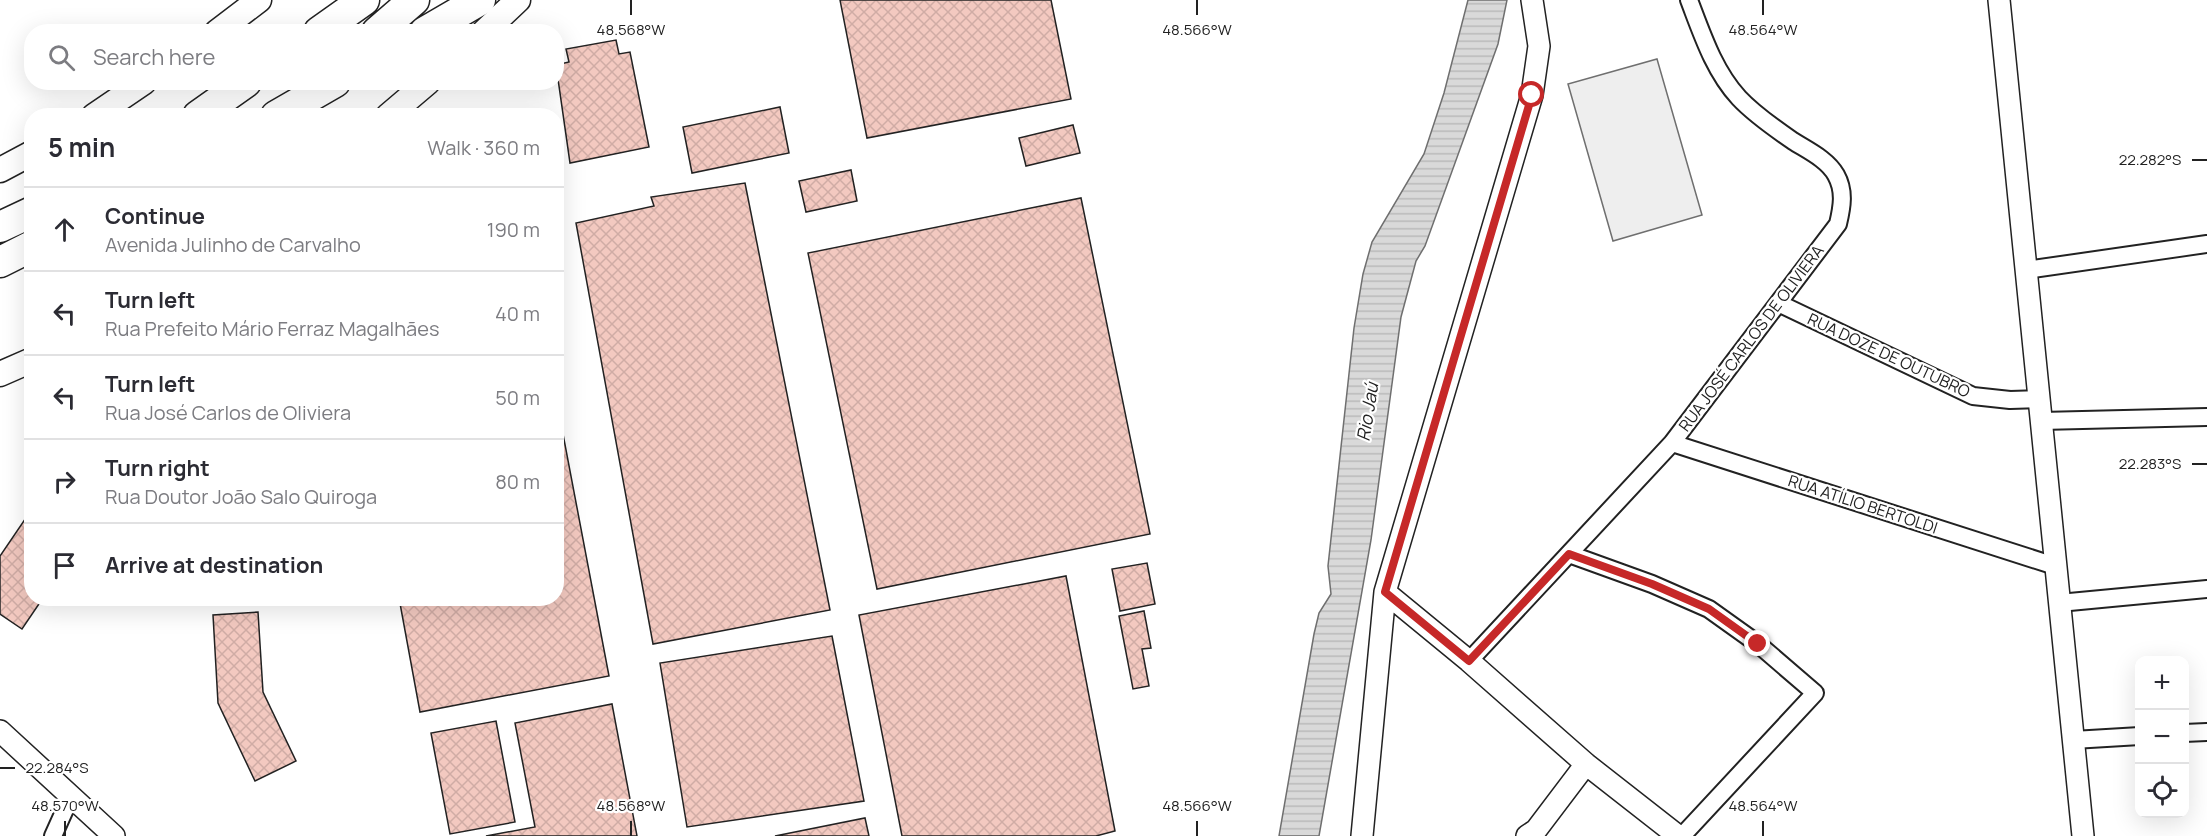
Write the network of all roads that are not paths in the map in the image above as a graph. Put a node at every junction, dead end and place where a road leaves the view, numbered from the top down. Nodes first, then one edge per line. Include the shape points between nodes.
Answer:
1 (259, 0) edge
2 (337, 0) edge
3 (364, 0) edge
4 (414, 0) edge
5 (480, 0) edge
6 (518, 0) edge
7 (1532, 0) edge
8 (1689, 0) edge
9 (1999, 0) edge
10 (228, 24) edge
11 (315, 24) edge
12 (331, 24) edge
13 (386, 24) edge
14 (439, 24) edge
15 (492, 24) edge
16 (132, 90) edge
17 (235, 90) edge
18 (303, 90) edge
19 (320, 90) edge
20 (419, 90) edge
21 (106, 108) edge
22 (209, 108) edge
23 (282, 108) edge
24 (290, 108) edge
25 (397, 108) edge
26 (24, 157) edge
27 (0, 170) edge
28 (24, 216) edge
29 (0, 226) edge
30 (2207, 244) edge
31 (24, 250) edge
32 (0, 262) edge
33 (2026, 270) junction
34 (1778, 303) junction
35 (24, 364) edge
36 (0, 374) edge
37 (2038, 399) junction
38 (2207, 417) edge
39 (2041, 421) junction
40 (1672, 443) junction
41 (1569, 554) junction
42 (2055, 566) junction
43 (2207, 589) edge
44 (1385, 592) junction
45 (2059, 603) junction
46 (1469, 661) junction
47 (0, 731) edge
48 (2207, 732) edge
49 (2189, 733) edge
50 (2135, 736) edge
51 (2073, 740) junction
52 (1586, 764) junction
53 (71, 796) junction
54 (53, 836) edge
55 (114, 836) edge
56 (1362, 836) edge
57 (1527, 836) edge
58 (1678, 836) edge
59 (1682, 836) edge
60 (2082, 836) edge

1 - 10 main road
2 - 11 highway
3 - 12 highway
4 - 13 highway
5 - 14 highway
6 - 15 main road
7 - 44 street via 1539,46 1532,95
8 - 34 street, RUA JOSÉ CARLOS DE OLIVIERA via 1723,79 1768,123 1836,174 1844,200 1838,224
9 - 33 street
16 - 21 main road
17 - 22 highway
18 - 23 highway
19 - 24 highway
20 - 25 main road
26 - 27 main road
28 - 29 highway
30 - 33 street
31 - 32 highway
33 - 37 street
34 - 37 street, RUA DOZE DE OUTUBRO via 1973,396
34 - 40 street, RUA JOSÉ CARLOS DE OLIVIERA
35 - 36 main road
37 - 39 street
38 - 39 street
39 - 42 street
40 - 41 street, RUA JOSÉ CARLOS DE OLIVIERA
40 - 42 street, RUA ATÍLIO BERTOLDI
41 - 46 street, RUA JOSÉ CARLOS DE OLIVIERA
41 - 59 street via 1709,609 1758,644 1815,693
42 - 45 street
43 - 45 street
44 - 46 street
44 - 56 street
45 - 51 street
46 - 52 street
47 - 53 street
48 - 49 street
50 - 51 street
51 - 60 street
52 - 57 street via 1536,830
52 - 58 street
53 - 54 street
53 - 55 street

